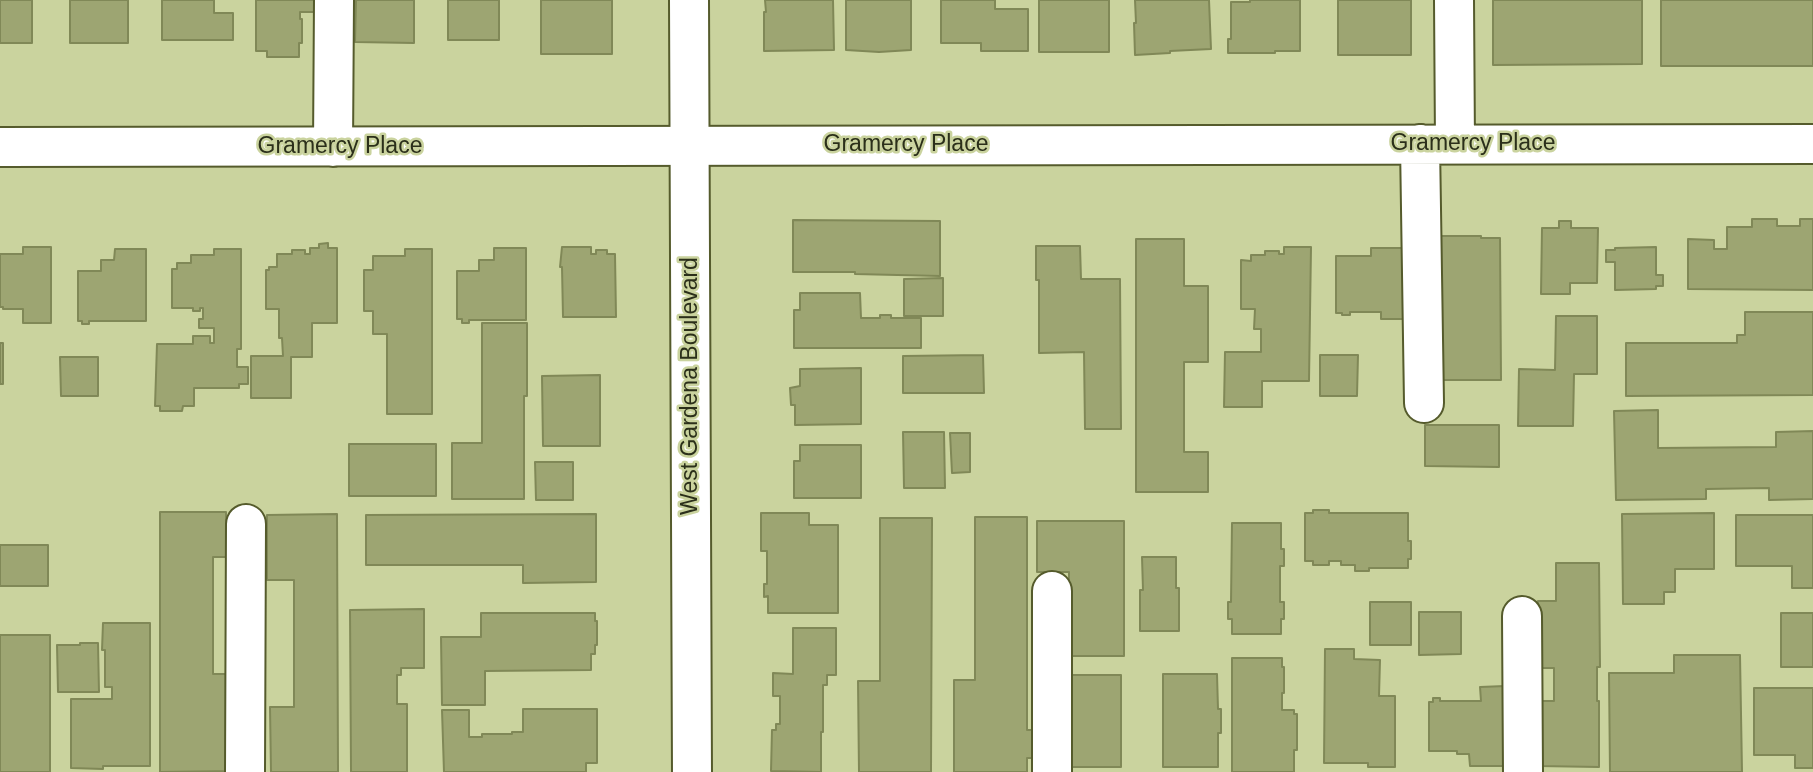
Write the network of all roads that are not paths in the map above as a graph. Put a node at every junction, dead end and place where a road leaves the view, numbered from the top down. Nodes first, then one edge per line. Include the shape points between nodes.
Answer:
1 (334, 0) edge
2 (689, 0) edge
3 (1454, 0) edge
4 (1438, 144) junction
5 (1813, 144) edge
6 (690, 146) junction
7 (0, 147) edge
8 (333, 147) junction
9 (1424, 403) dead end
10 (246, 524) dead end
11 (1052, 591) dead end
12 (1522, 616) dead end
13 (245, 772) edge
14 (692, 772) edge
15 (1052, 772) edge
16 (1523, 772) edge

1 - 8 street
2 - 6 street, West Gardena Boulevard
3 - 4 street
4 - 5 street, Gramercy Place
4 - 6 street, Gramercy Place
4 - 9 street
6 - 8 street, Gramercy Place
6 - 14 street, West Gardena Boulevard
7 - 8 street, Gramercy Place
10 - 13 street
11 - 15 street
12 - 16 street

